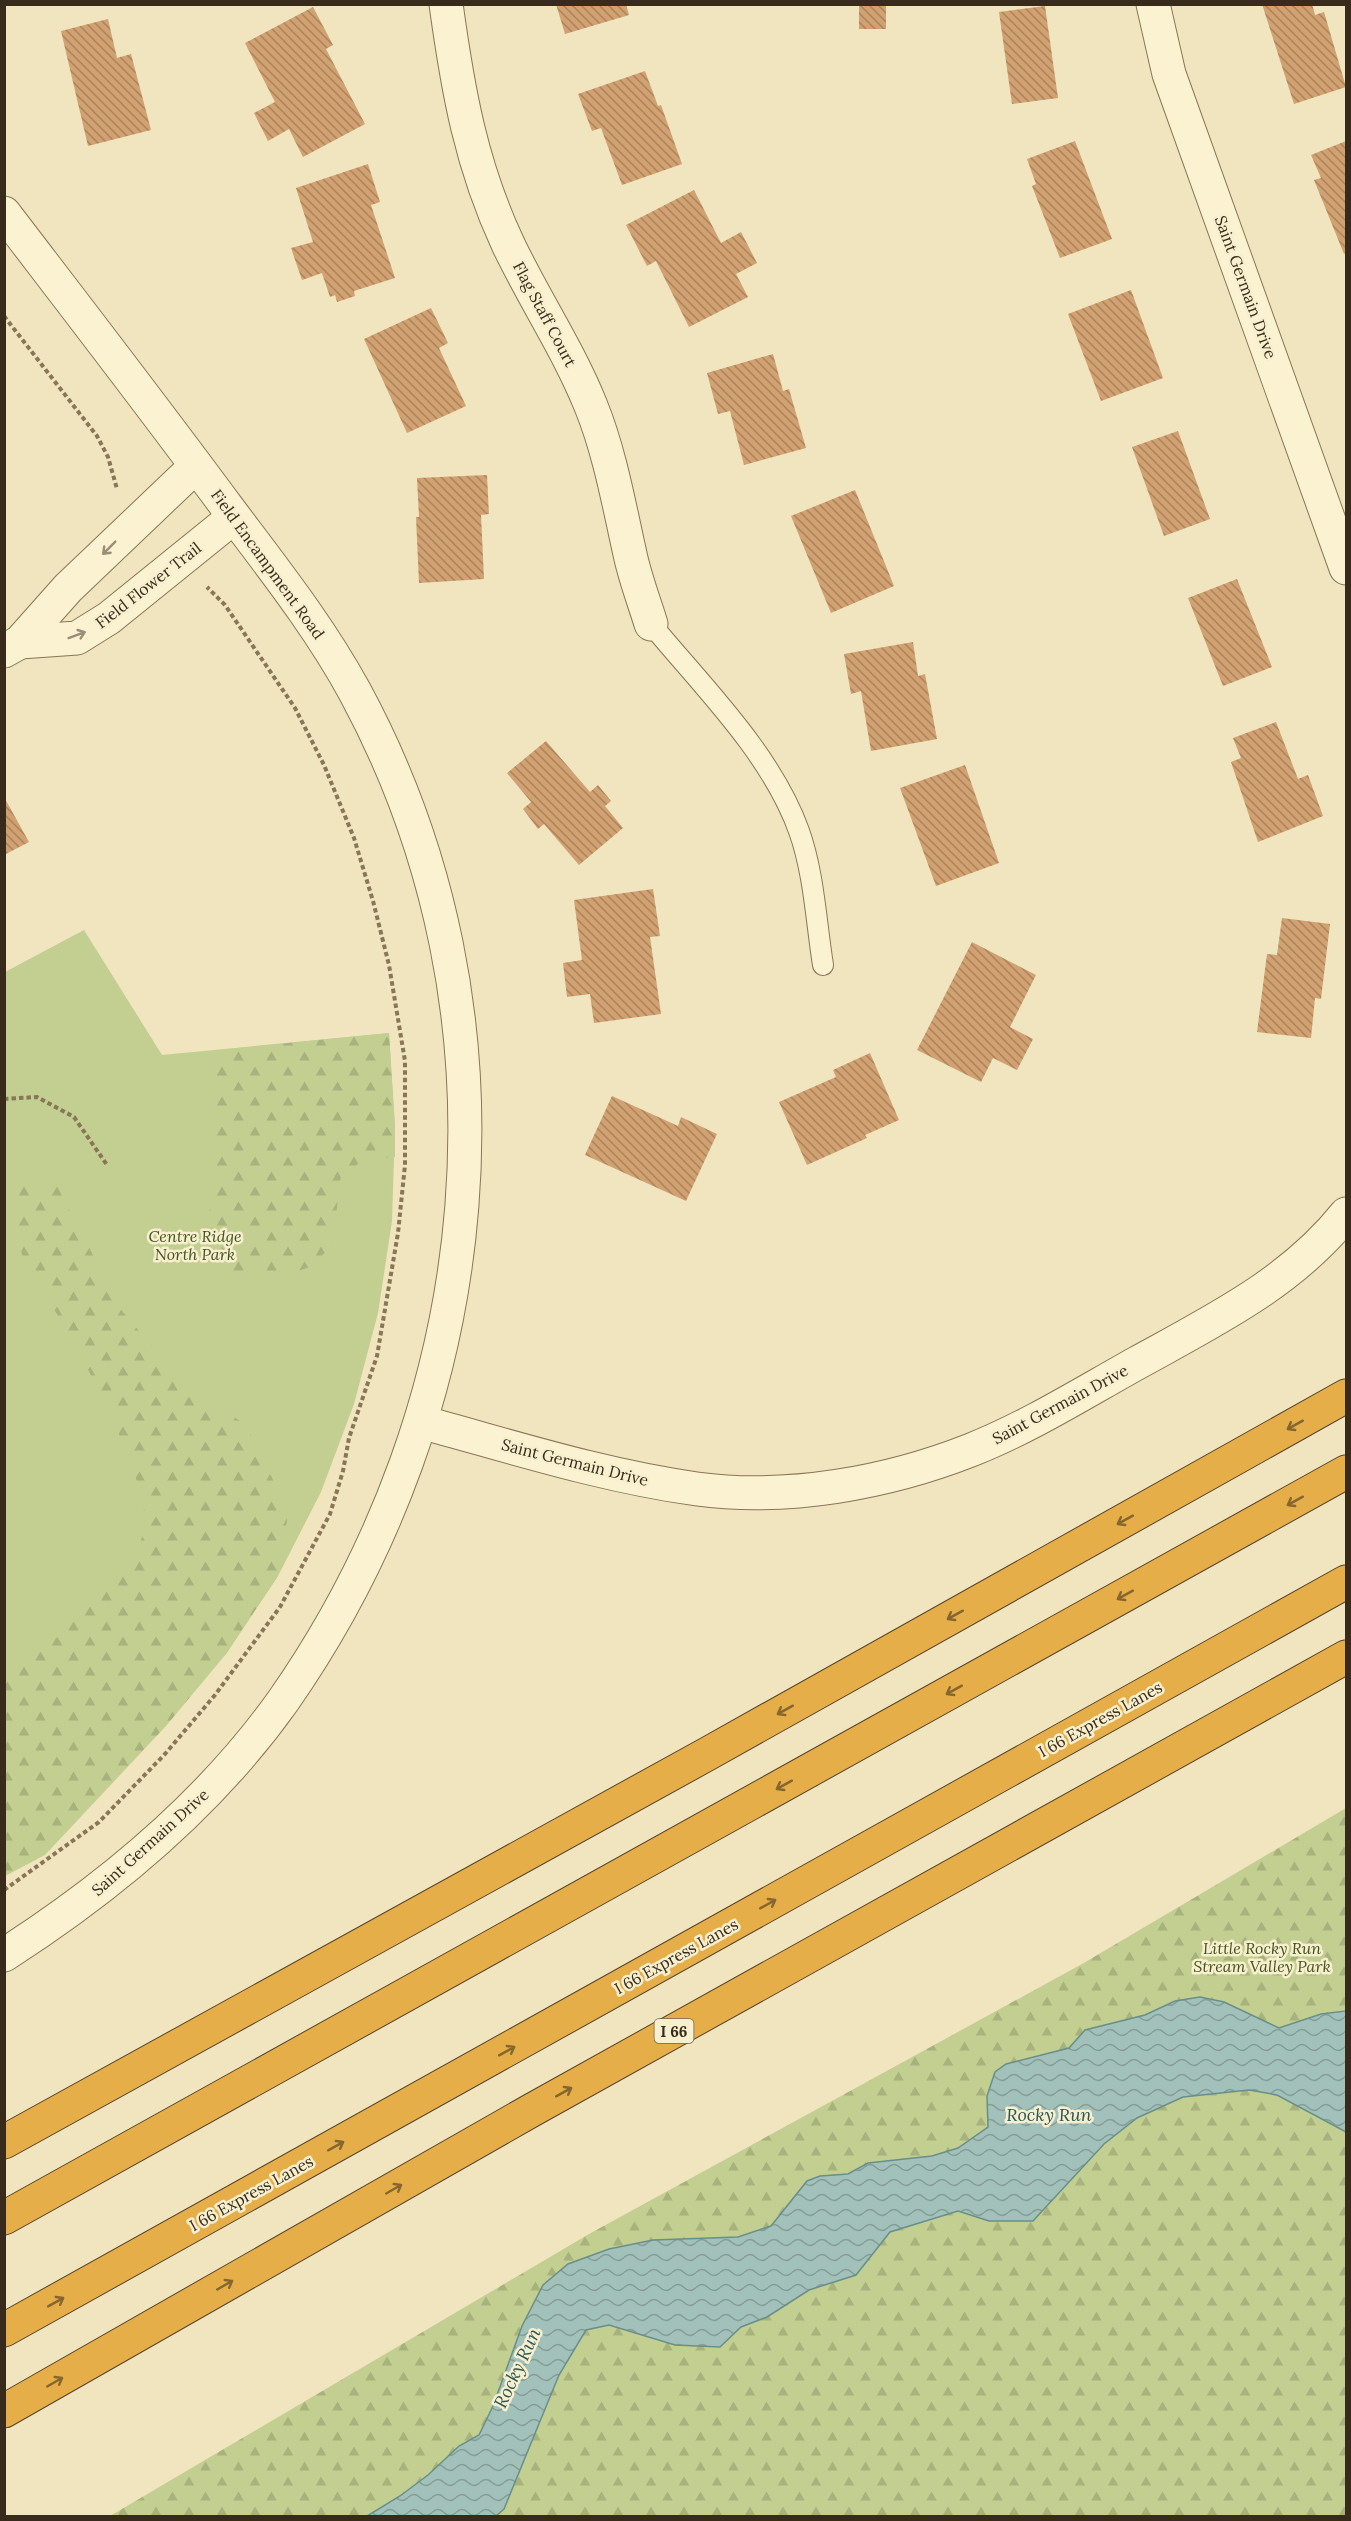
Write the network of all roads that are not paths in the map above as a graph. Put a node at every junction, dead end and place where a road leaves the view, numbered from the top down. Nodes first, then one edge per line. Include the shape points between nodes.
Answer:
1 (446, 4) edge
2 (1153, 4) edge
3 (4, 213) edge
4 (196, 466) junction
5 (234, 517) junction
6 (1347, 568) edge
7 (651, 624) joint
8 (10, 637) edge
9 (823, 965) dead end
10 (1347, 1214) edge
11 (1347, 1396) edge
12 (421, 1422) junction
13 (1347, 1472) edge
14 (1347, 1582) edge
15 (1347, 1657) edge
16 (4, 1955) edge
17 (4, 2142) edge
18 (4, 2218) edge
19 (4, 2330) edge
20 (4, 2411) edge

1 - 7 street, Flag Staff Court via 458,91 478,170 509,245 562,341 592,407 624,513 630,555
2 - 6 street, Saint Germain Drive via 1169,74
3 - 4 street, Field Encampment Road
4 - 5 street, Field Encampment Road
4 -> 8 street, Field Flower Trail via 68,588
8 -> 5 street, Field Flower Trail via 77,638 109,618
5 - 12 street, Field Encampment Road via 302,606 355,692 403,795 430,878 447,948 465,1120 463,1202 437,1371
7 - 9 lane via 756,752 786,798 807,858
10 - 12 street, Saint Germain Drive via 1296,1266 1255,1297 1018,1428 971,1450 856,1483 804,1490 699,1489 618,1476
11 -> 17 highway
12 - 16 street, Saint Germain Drive via 374,1544 330,1627 282,1703 184,1816 69,1913
13 -> 18 highway
19 -> 14 highway, I 66 Express Lanes
20 -> 15 highway, I 66 via 532,2110

